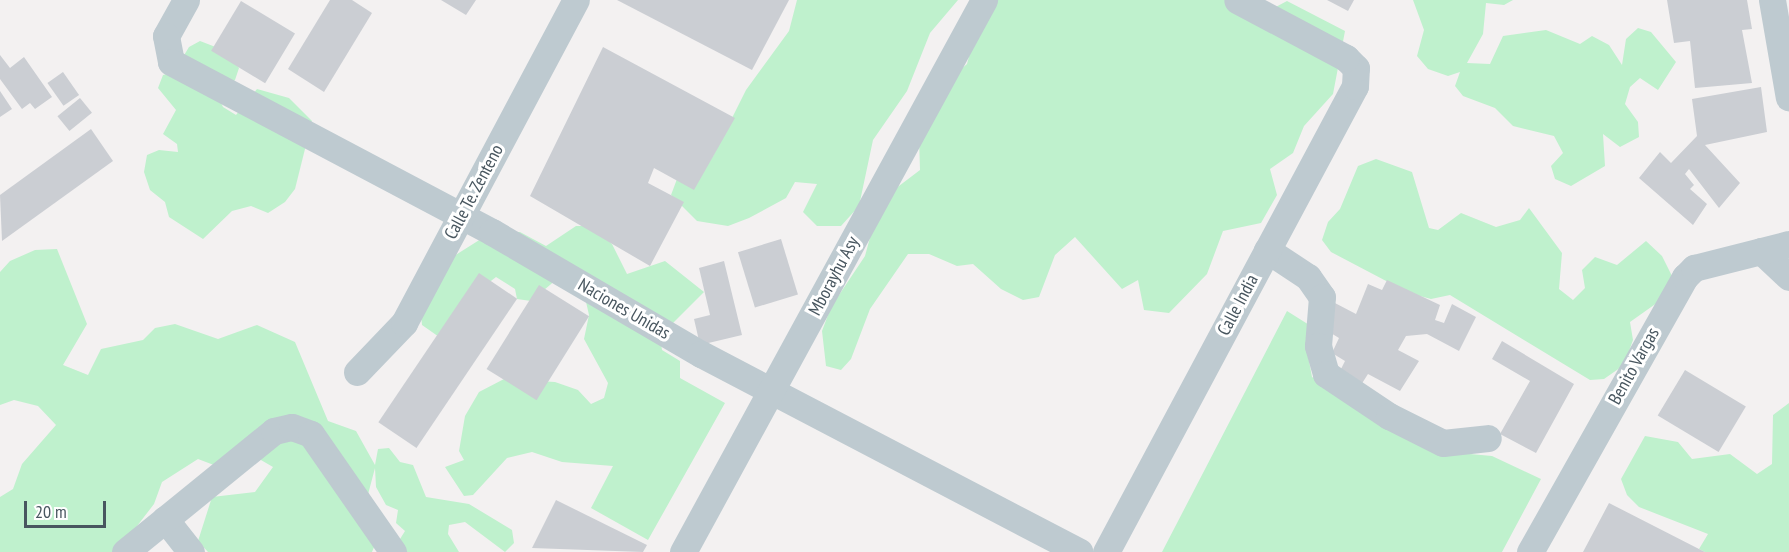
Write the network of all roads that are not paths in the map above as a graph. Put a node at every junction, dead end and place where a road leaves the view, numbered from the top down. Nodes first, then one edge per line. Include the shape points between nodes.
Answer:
1 (186, 0) edge
2 (576, 0) edge
3 (984, 0) edge
4 (1237, 0) edge
5 (1772, 0) edge
6 (1273, 8) edge
7 (1789, 98) edge
8 (462, 216) junction
9 (1789, 244) edge
10 (1267, 250) junction
11 (1761, 251) junction
12 (1789, 278) edge
13 (357, 372) dead end
14 (772, 389) junction
15 (1488, 438) dead end
16 (165, 519) junction
17 (125, 552) edge
18 (191, 552) edge
19 (393, 552) edge
20 (682, 552) edge
21 (1079, 552) edge
22 (1106, 552) edge
23 (1530, 552) edge

1 - 8 street, Naciones Unidas via 166,36 171,62
2 - 8 street, Calle Te. Zenteno
3 - 14 street, Mborayhu Asy
4 - 6 street
5 - 7 street
6 - 10 street, Calle India via 1356,68 1355,86
8 - 13 street, Calle Te. Zenteno via 404,323
8 - 14 street, Naciones Unidas
9 - 11 street, Benito Vargas
10 - 15 street via 1308,277 1322,297 1318,346 1326,374 1389,416 1443,443
10 - 22 street, Calle India
11 - 12 street
11 - 23 street, Benito Vargas via 1694,268 1685,277
14 - 20 street, Mborayhu Asy
14 - 21 street, Naciones Unidas
16 - 17 street
16 - 18 street
16 - 19 street via 274,431 292,426 311,434

